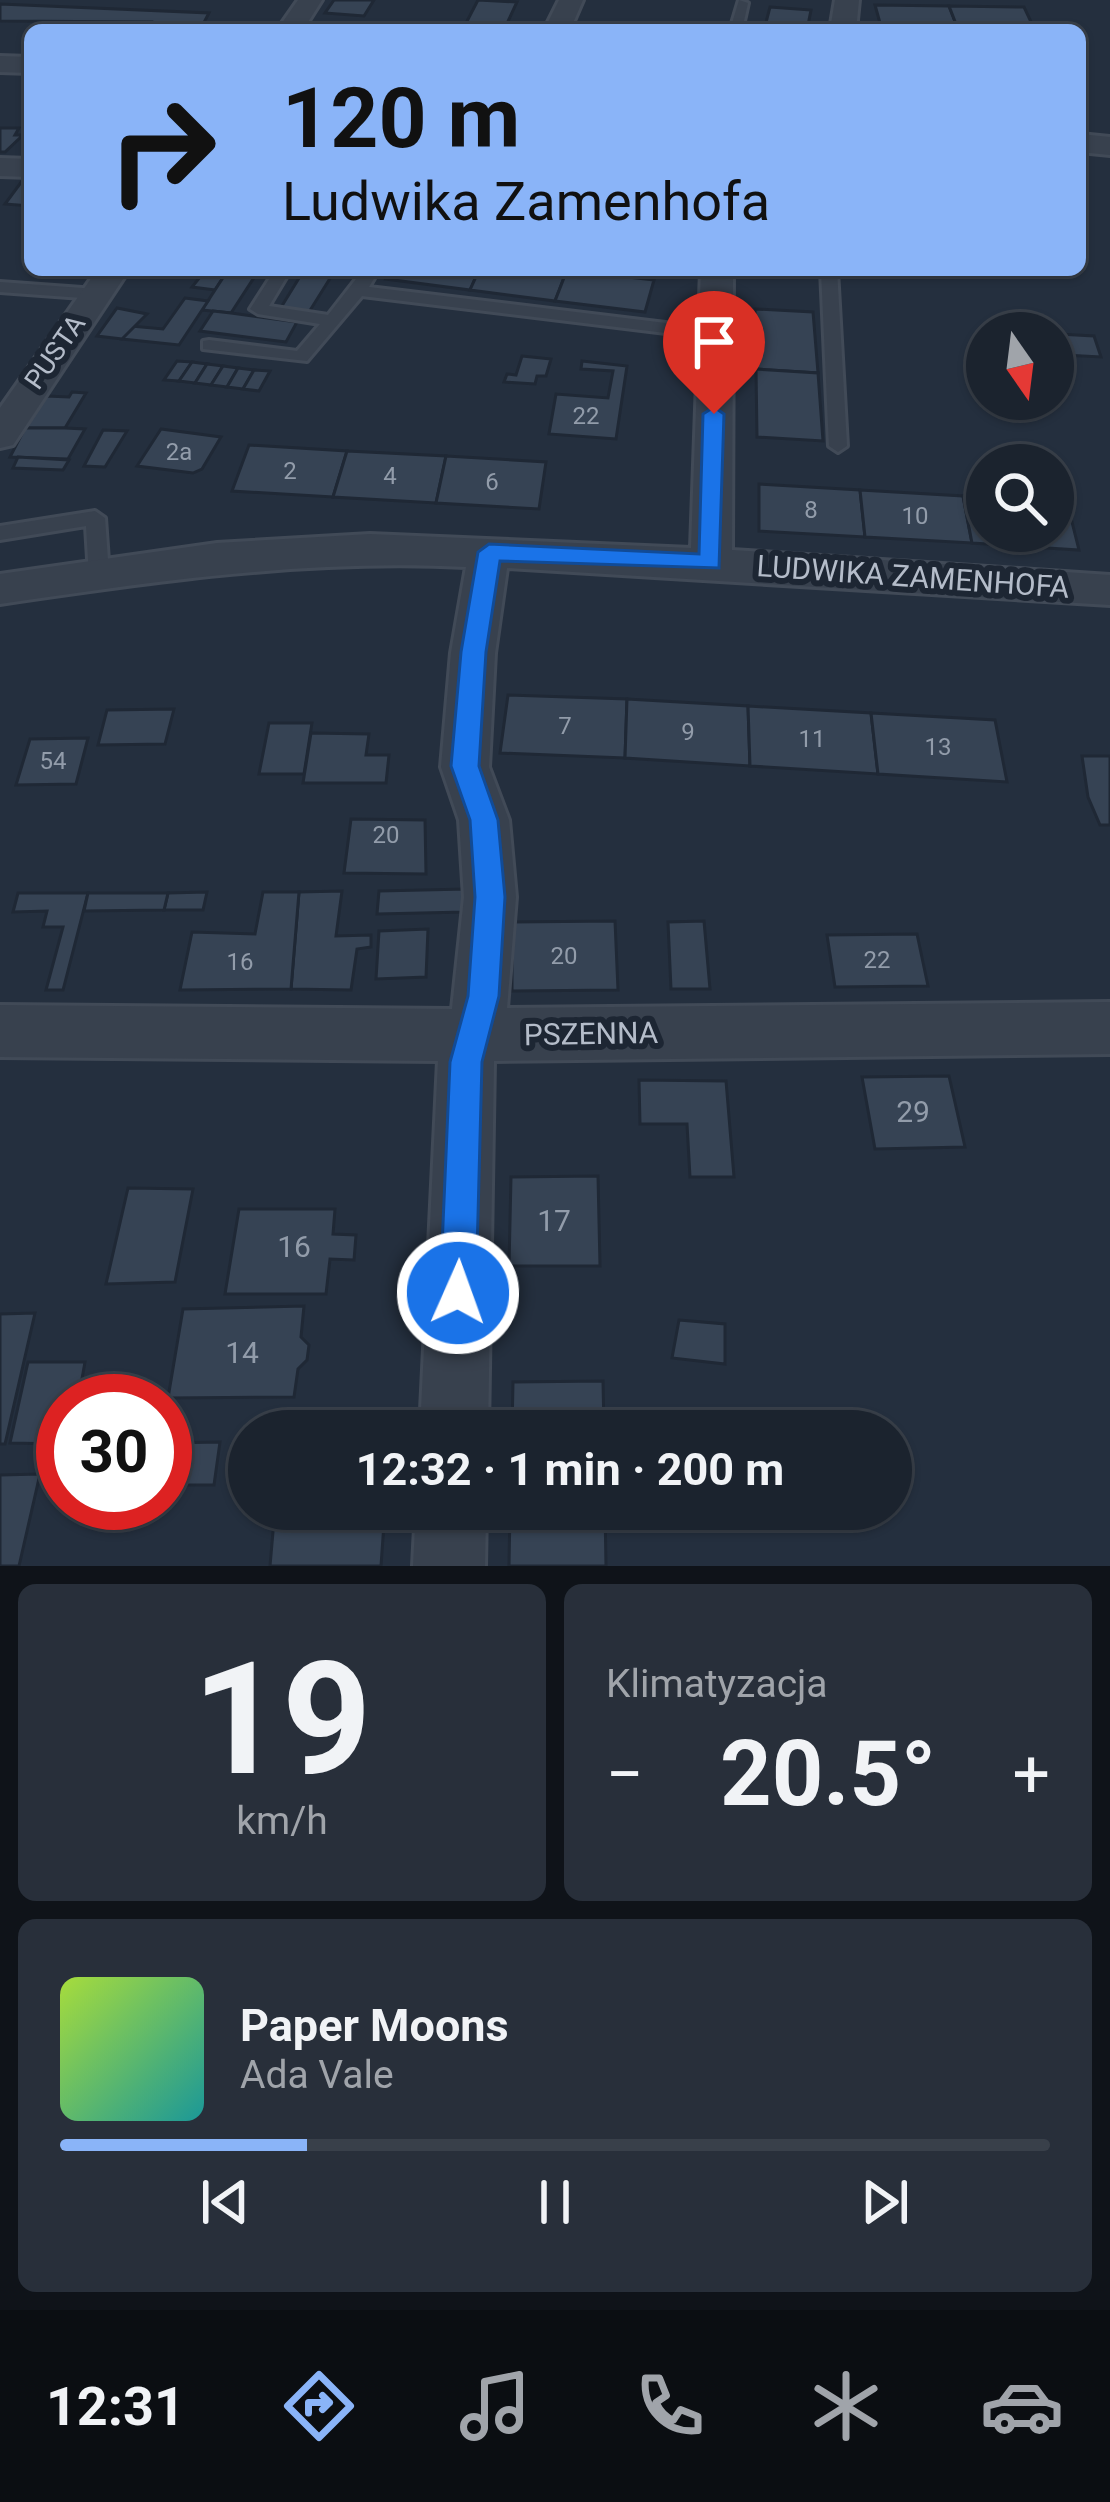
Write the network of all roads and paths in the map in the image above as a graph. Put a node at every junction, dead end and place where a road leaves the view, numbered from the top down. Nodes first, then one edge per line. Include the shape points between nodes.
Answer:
1 (742, 3) dead end
2 (737, 24) edge
3 (279, 276) edge
4 (367, 276) edge
5 (717, 276) edge
6 (829, 276) edge
7 (105, 282) edge
8 (0, 286) edge
9 (358, 291) junction
10 (332, 321) junction
11 (715, 334) junction
12 (209, 345) dead end
13 (0, 436) edge
14 (838, 446) dead end
15 (0, 533) edge
16 (489, 552) junction
17 (711, 562) junction
18 (99, 575) junction
19 (0, 589) edge
20 (1110, 590) edge
21 (1110, 1028) edge
22 (0, 1031) edge
23 (470, 1035) junction
24 (455, 1410) edge
25 (450, 1530) edge
26 (449, 1566) edge

1 - 2 lane
3 - 10 lane via 258,309
4 - 9 lane
5 - 11 street
6 - 14 lane
7 - 8 lane
7 - 13 street, PUSTA
9 - 10 lane
9 - 11 lane
10 - 12 lane via 301,356
11 - 17 street
15 - 18 lane via 94,518
16 - 17 street, LUDWIKA ZAMENHOFA
16 - 18 street, LUDWIKA ZAMENHOFA via 297,549
16 - 23 street via 465,766 484,820 490,897 483,996
17 - 20 street, LUDWIKA ZAMENHOFA
18 - 19 street, LUDWIKA ZAMENHOFA
21 - 23 street, PSZENNA
22 - 23 street, PSZENNA
23 - 24 street
25 - 26 street

